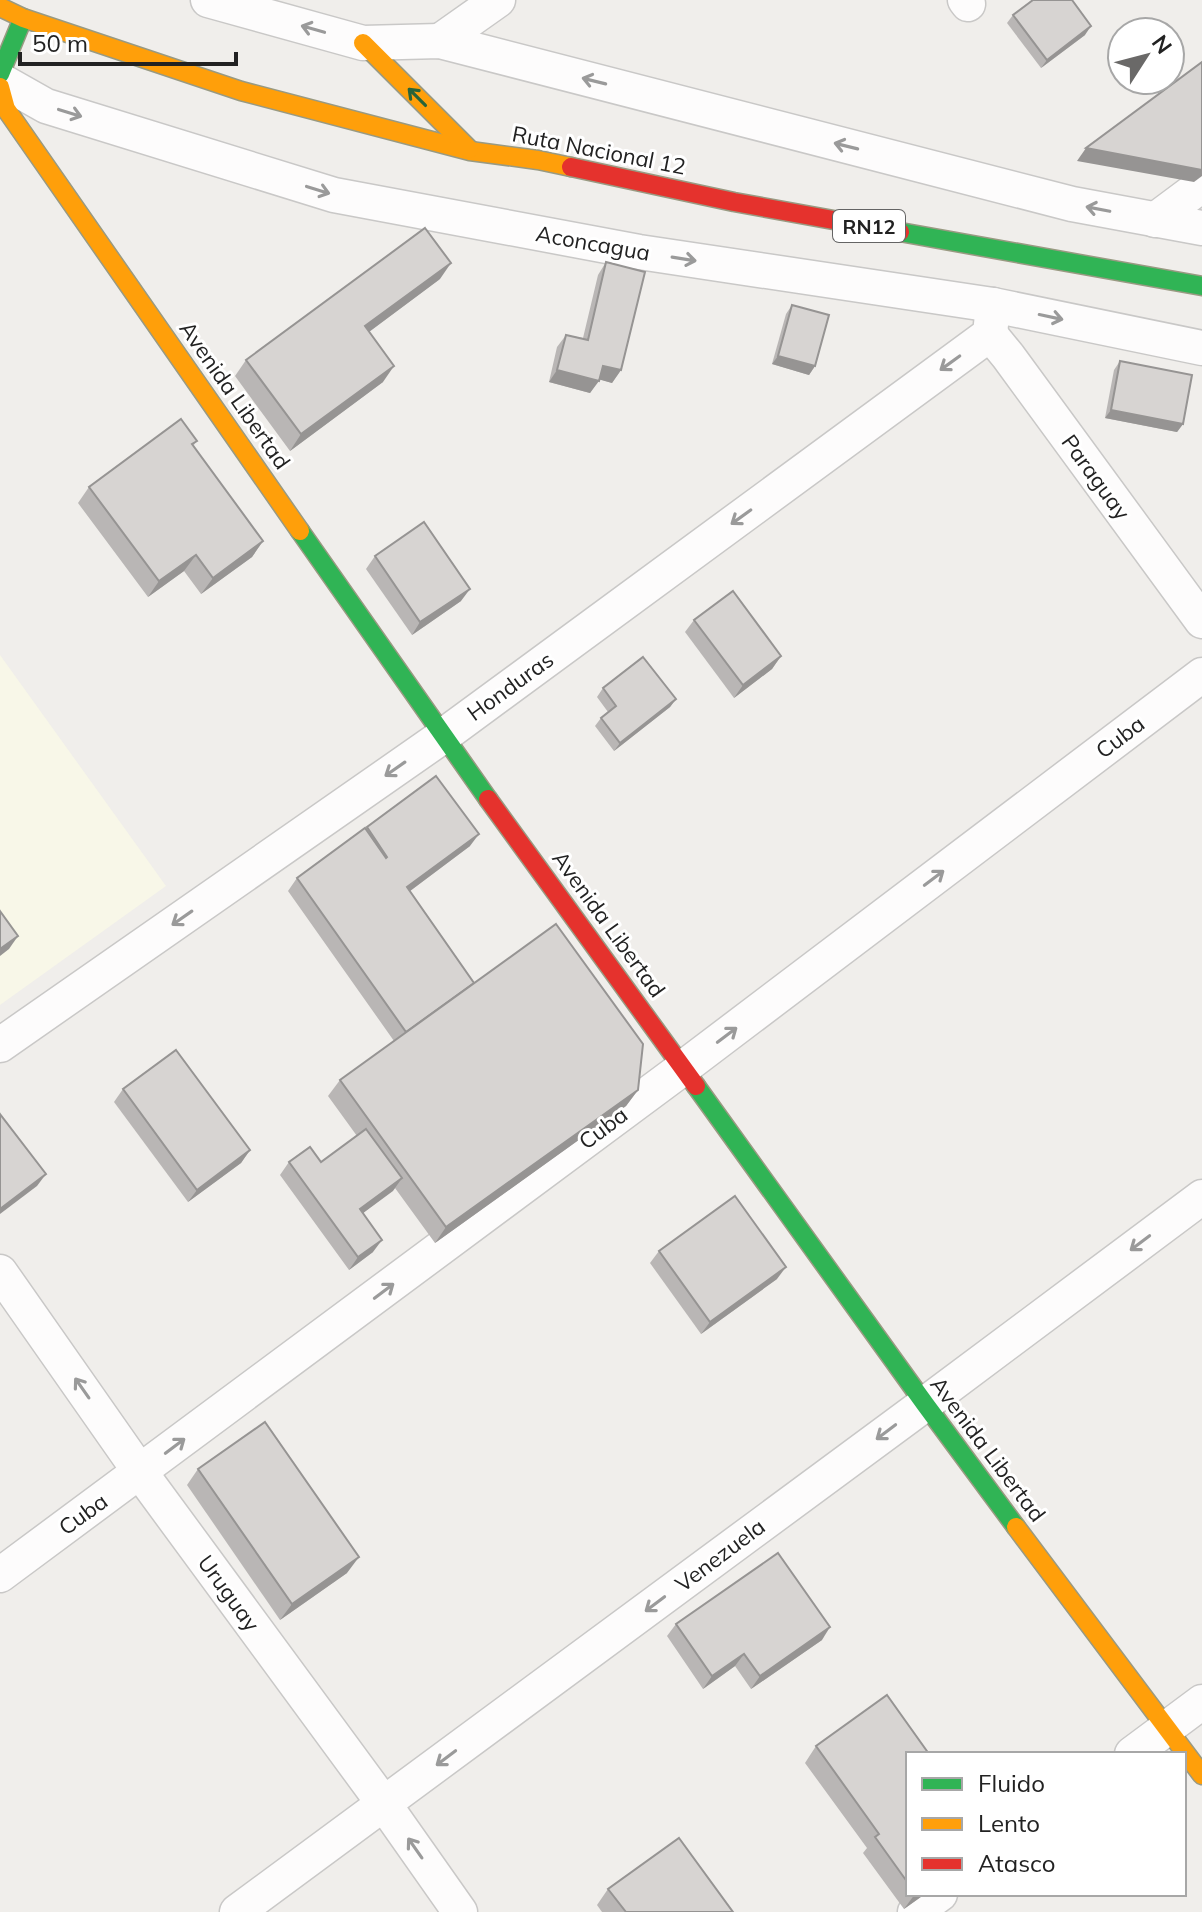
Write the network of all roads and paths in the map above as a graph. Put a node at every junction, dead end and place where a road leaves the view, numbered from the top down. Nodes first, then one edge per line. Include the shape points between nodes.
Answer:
1 (208, 0) edge
2 (498, 0) edge
3 (17, 8) edge
4 (440, 41) junction
5 (363, 43) junction
6 (0, 77) edge
7 (0, 87) edge
8 (470, 151) junction
9 (1202, 185) edge
10 (1155, 220) junction
11 (1202, 228) edge
12 (1202, 286) edge
13 (991, 320) junction
14 (1202, 348) edge
15 (1202, 621) edge
16 (1202, 675) edge
17 (443, 736) junction
18 (0, 1045) edge
19 (683, 1068) junction
20 (1202, 1197) edge
21 (0, 1272) edge
22 (925, 1404) junction
23 (140, 1472) junction
24 (0, 1575) edge
25 (1202, 1702) edge
26 (1167, 1729) junction
27 (1135, 1752) edge
28 (1184, 1752) edge
29 (1186, 1754) edge
30 (1202, 1775) edge
31 (384, 1804) junction
32 (937, 1896) edge
33 (237, 1912) edge
34 (460, 1912) edge
35 (915, 1912) edge

5 -> 1 street
2 - 4 street
3 - 6 main road
3 - 8 main road, Ruta Nacional 12 / RN12 via 241,91
4 - 5 street
10 -> 4 street via 1072,204
8 -> 5 main road
6 -> 13 street, Aconcagua via 46,106 334,195
7 - 17 main road, Avenida Libertad via 15,123
8 - 12 main road, Ruta Nacional 12 / RN12
9 - 10 street
10 - 11 street
13 -> 14 street, Aconcagua
13 - 15 street, Paraguay via 1008,356
13 -> 17 street, Honduras
19 -> 16 street, Cuba
17 -> 18 street, Honduras
17 - 19 main road, Avenida Libertad
19 - 22 main road, Avenida Libertad
23 -> 19 street, Cuba
20 -> 22 street, Venezuela
23 -> 21 street, Uruguay
22 - 26 main road, Avenida Libertad
22 -> 31 street, Venezuela
23 - 24 street, Cuba
23 - 31 street, Uruguay
25 - 26 street
26 - 27 street
26 - 28 main road, Avenida Libertad
29 - 30 main road, Avenida Libertad
31 - 33 street, Venezuela
34 -> 31 street, Uruguay
32 - 35 street

